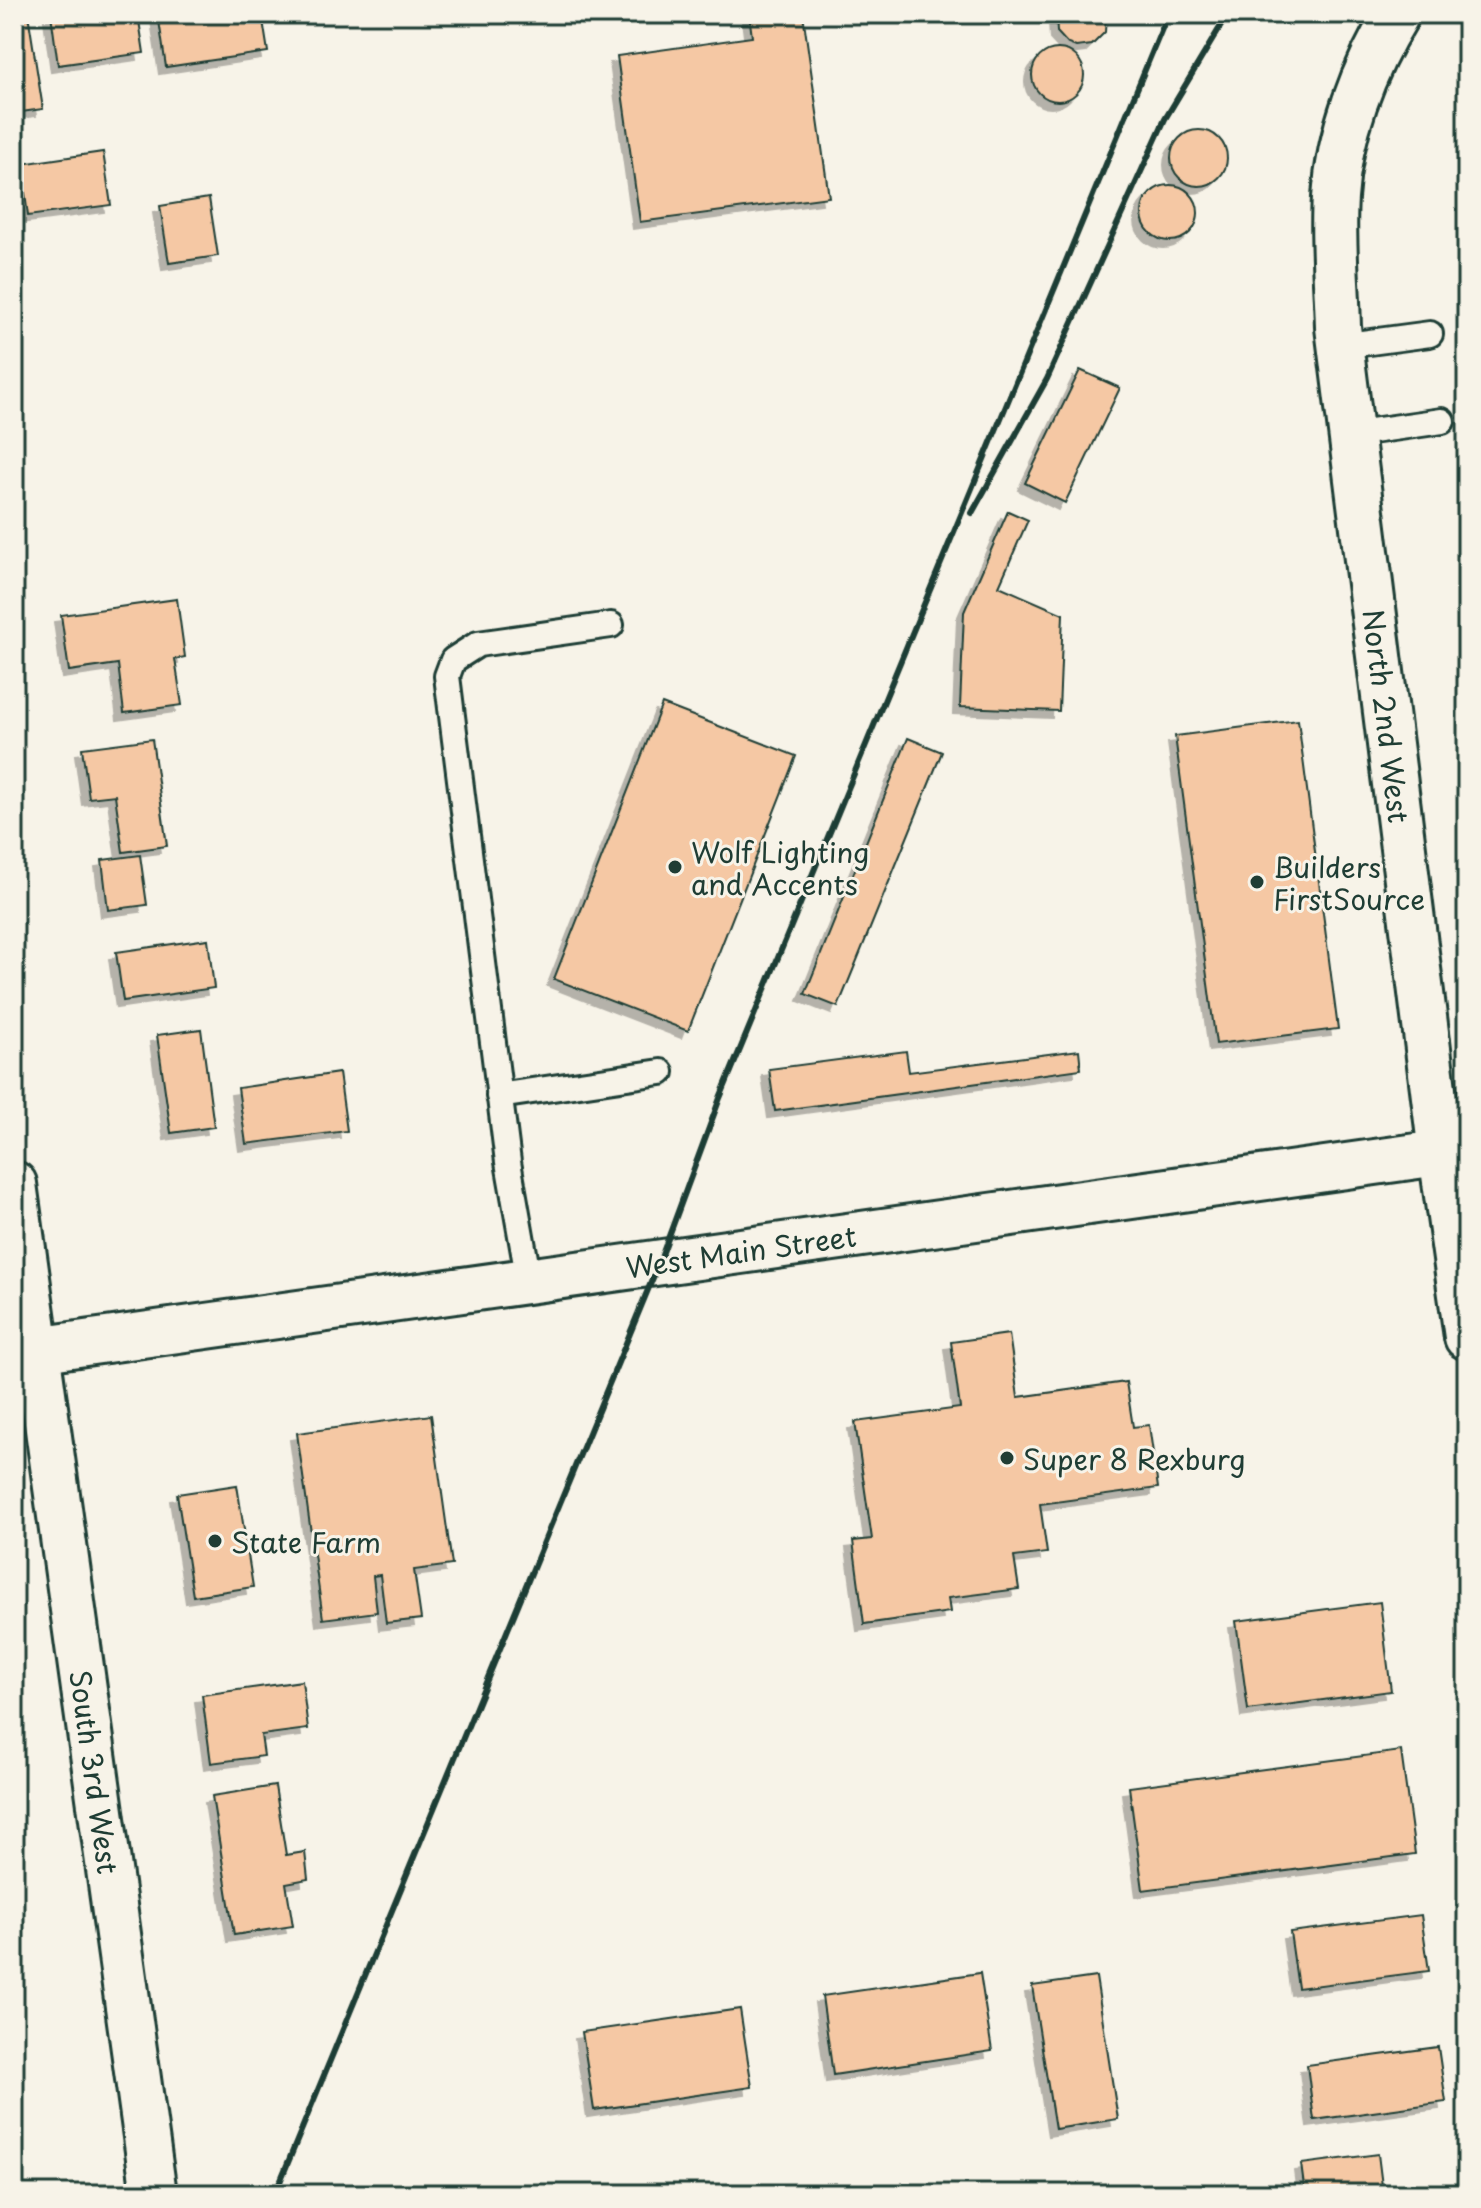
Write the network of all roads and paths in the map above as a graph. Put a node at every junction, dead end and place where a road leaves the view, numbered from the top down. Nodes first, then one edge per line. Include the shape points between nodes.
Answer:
1 (1397, 14) edge
2 (1430, 334) dead end
3 (1339, 336) junction
4 (1442, 421) dead end
5 (1351, 434) junction
6 (611, 625) dead end
7 (661, 1072) dead end
8 (499, 1096) junction
9 (1454, 1151) edge
10 (14, 1184) edge
11 (529, 1281) junction
12 (1467, 1337) edge
13 (25, 1351) edge
14 (154, 2194) edge

1 - 3 main road, North 2nd West via 1361,87 1343,139 1335,199
2 - 3 lane
3 - 5 main road, North 2nd West
4 - 5 lane
5 - 9 main road, North 2nd West
6 - 8 lane via 478,644 453,660 447,676
7 - 8 lane
8 - 11 lane
9 - 11 main road, West Main Street
9 - 12 main road, North 2nd West
10 - 13 main road, South 3rd West
11 - 13 main road, West Main Street
13 - 14 main road, South 3rd West

